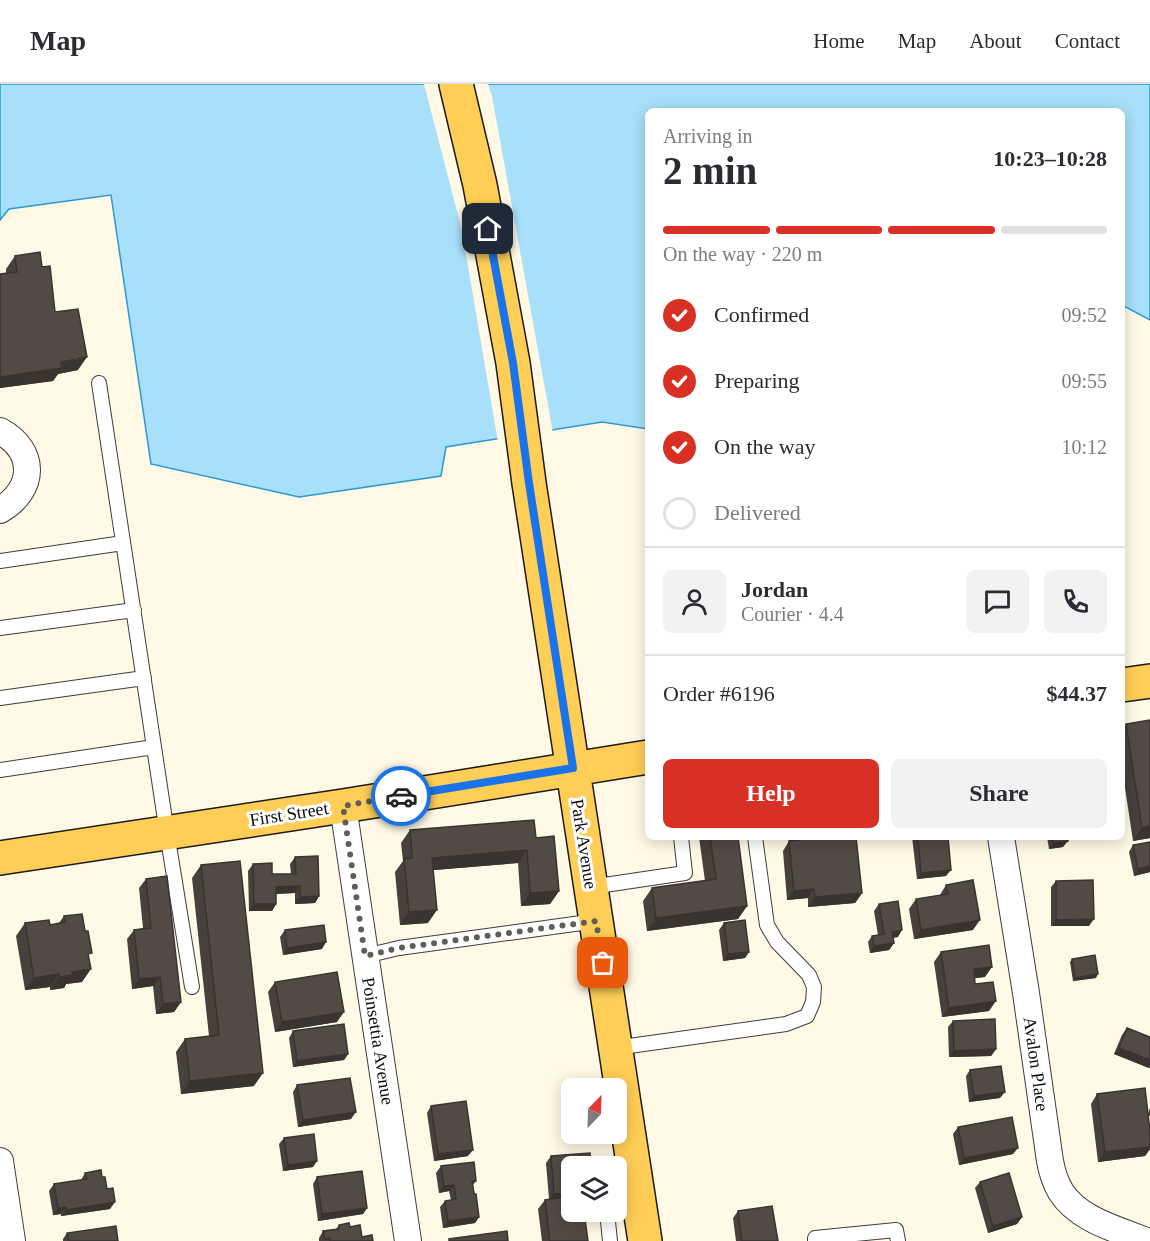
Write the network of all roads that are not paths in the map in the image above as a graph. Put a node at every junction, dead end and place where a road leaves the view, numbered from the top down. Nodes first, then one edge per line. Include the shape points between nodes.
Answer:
1 (456, 84) edge
2 (99, 383) dead end
3 (0, 431) edge
4 (0, 510) edge
5 (123, 543) junction
6 (0, 561) edge
7 (134, 610) junction
8 (0, 628) edge
9 (144, 678) junction
10 (1150, 681) edge
11 (1125, 685) edge
12 (0, 699) edge
13 (154, 747) junction
14 (645, 757) edge
15 (573, 768) junction
16 (0, 770) edge
17 (343, 806) junction
18 (167, 833) junction
19 (681, 840) edge
20 (755, 840) edge
21 (1001, 840) edge
22 (0, 858) edge
23 (591, 887) junction
24 (596, 921) junction
25 (365, 956) junction
26 (192, 987) dead end
27 (615, 1048) junction
28 (0, 1161) edge
29 (608, 1222) edge
30 (12, 1241) edge
31 (408, 1241) edge
32 (610, 1241) edge
33 (645, 1241) edge
34 (815, 1241) edge
35 (898, 1241) edge
36 (1146, 1241) edge

1 - 15 main road, Park Avenue via 480,185 513,363
2 - 5 lane
3 - 4 street via 22,450 26,479 11,504
5 - 6 lane
5 - 7 lane
7 - 8 lane
7 - 9 lane
9 - 12 lane
9 - 13 lane
10 - 11 main road
13 - 16 lane
13 - 18 lane
14 - 15 main road, First Street
15 - 17 main road, First Street
15 - 23 main road, Park Avenue
17 - 18 main road, First Street
17 - 25 street, Poinsettia Avenue
18 - 22 main road, First Street
18 - 26 lane
19 - 23 lane via 685,873
20 - 27 lane via 767,925 777,942 809,975 814,987 807,1016 786,1024
21 - 36 street, Avalon Place via 1054,1177 1070,1203 1082,1213
23 - 24 main road, Park Avenue
24 - 25 lane
24 - 27 main road, Park Avenue
25 - 31 street, Poinsettia Avenue
27 - 33 main road, Park Avenue via 630,1171
28 - 30 street
29 - 32 lane
34 - 35 lane via 896,1230

